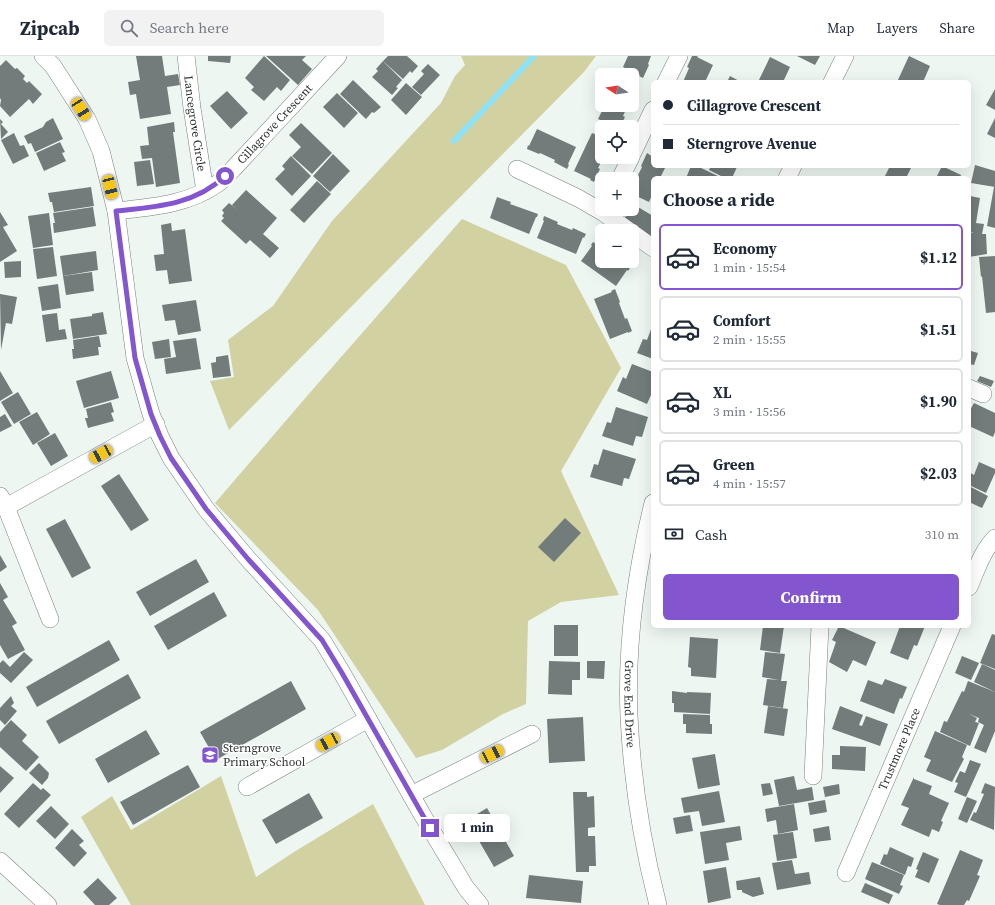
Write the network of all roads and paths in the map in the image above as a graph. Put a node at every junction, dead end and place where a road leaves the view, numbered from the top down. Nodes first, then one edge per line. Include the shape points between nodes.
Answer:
1 (43, 56) edge
2 (186, 56) edge
3 (338, 56) edge
4 (679, 56) edge
5 (845, 56) edge
6 (667, 80) edge
7 (833, 80) edge
8 (651, 114) edge
9 (639, 139) edge
10 (517, 169) dead end
11 (205, 191) junction
12 (595, 206) edge
13 (116, 211) junction
14 (611, 216) edge
15 (621, 224) edge
16 (639, 238) edge
17 (651, 247) edge
18 (156, 424) junction
19 (3, 502) edge
20 (651, 511) edge
21 (995, 538) edge
22 (971, 582) edge
23 (50, 619) dead end
24 (820, 628) edge
25 (951, 628) edge
26 (368, 719) junction
27 (532, 734) dead end
28 (813, 776) dead end
29 (246, 787) dead end
30 (411, 795) junction
31 (0, 861) edge
32 (846, 873) dead end
33 (48, 905) edge
34 (480, 905) edge
35 (658, 905) edge

1 - 13 street via 53,66 87,119 101,151
2 - 11 street, Lancegrove Circle
3 - 11 street, Cillagrove Crescent via 233,169
4 - 6 street
5 - 7 street
8 - 9 street
10 - 12 street
11 - 13 street, Cillagrove Crescent via 180,202
13 - 18 street via 135,358
14 - 15 street
16 - 17 street
18 - 19 street
18 - 26 street via 171,458 206,509 322,640
19 - 23 street
20 - 35 street, Grove End Drive via 644,539 634,607 629,665 629,716 639,817
21 - 22 street via 981,558
24 - 28 street
25 - 32 street, Trustmore Place
26 - 29 street
26 - 30 street
27 - 30 street
30 - 34 street via 466,888
31 - 33 street

